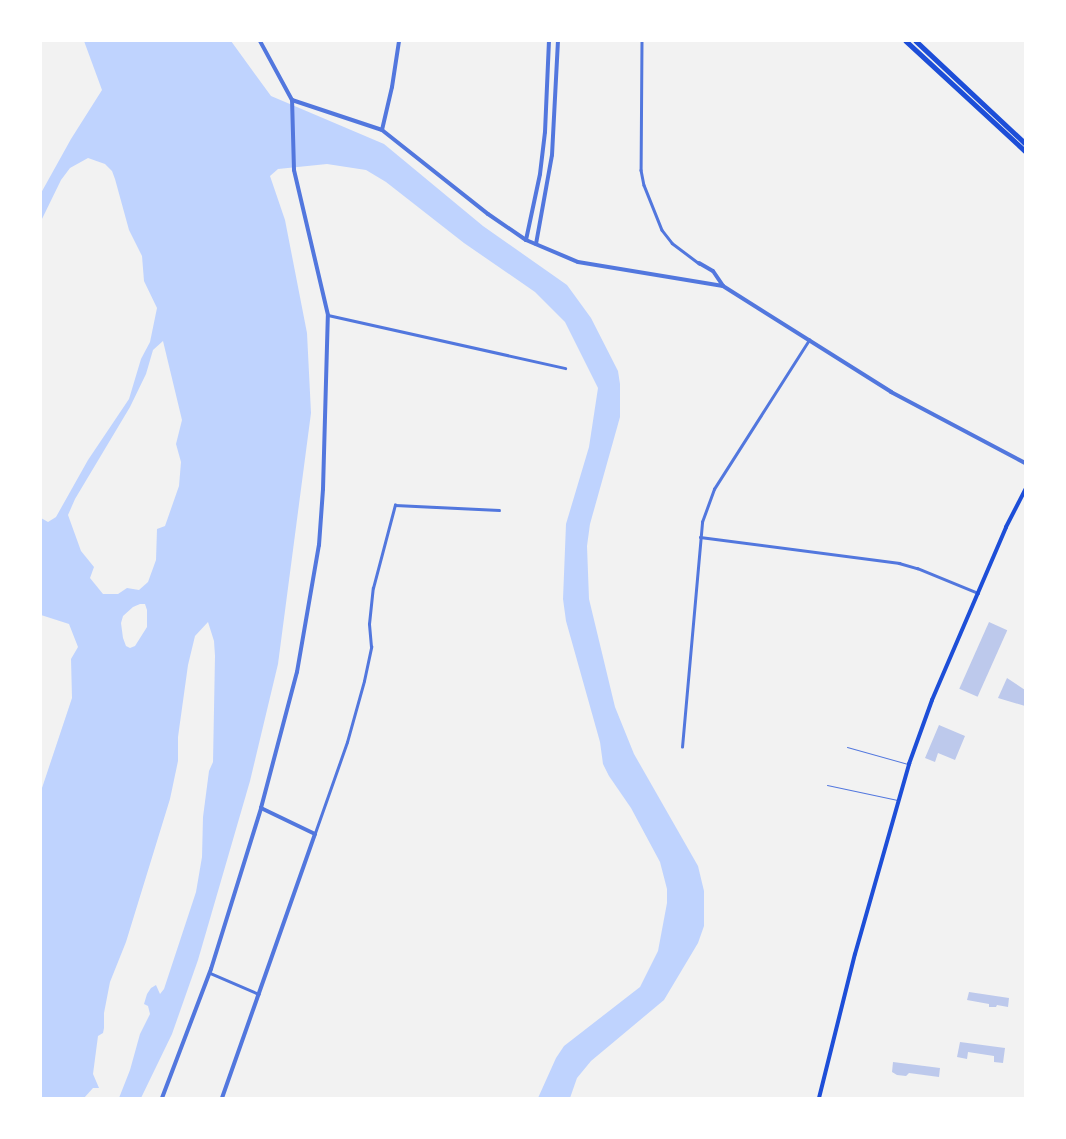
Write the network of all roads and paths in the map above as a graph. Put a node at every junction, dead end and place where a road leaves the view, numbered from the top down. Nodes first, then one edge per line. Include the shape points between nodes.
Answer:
1 (260, 41) edge
2 (399, 41) edge
3 (549, 41) edge
4 (558, 41) edge
5 (642, 41) edge
6 (906, 41) edge
7 (916, 41) edge
8 (292, 100) junction
9 (382, 130) junction
10 (1025, 142) edge
11 (1025, 151) edge
12 (526, 240) junction
13 (536, 244) junction
14 (699, 263) joint
15 (723, 286) junction
16 (328, 315) junction
17 (809, 340) junction
18 (565, 368) dead end
19 (1025, 463) edge
20 (1025, 490) edge
21 (499, 510) dead end
22 (700, 537) junction
23 (978, 593) junction
24 (682, 747) dead end
25 (847, 747) dead end
26 (909, 764) junction
27 (827, 785) dead end
28 (898, 800) junction
29 (261, 808) junction
30 (315, 834) junction
31 (210, 973) junction
32 (258, 994) junction
33 (162, 1098) edge
34 (222, 1098) edge
35 (819, 1098) edge

1 - 8 street
2 - 9 street
3 - 12 street via 545,132
4 - 13 street via 552,155
5 - 14 street via 641,170 644,185 662,230 672,243
6 - 11 main road
7 - 10 main road
8 - 9 street
8 - 16 street via 294,170
9 - 12 street
12 - 13 street
13 - 15 street via 598,267
14 - 15 street via 713,271
15 - 17 street
16 - 18 street
16 - 29 street via 319,545 297,672
17 - 19 street via 891,392
17 - 22 street via 714,489
20 - 23 main road
21 - 30 street via 395,505 373,588 369,624 371,647 364,681
22 - 23 street via 899,563
22 - 24 street
23 - 26 main road via 932,700
25 - 26 lane
26 - 28 main road
27 - 28 lane
28 - 35 main road
29 - 30 street
29 - 31 street
30 - 32 street
31 - 32 street
31 - 33 street
32 - 34 street

